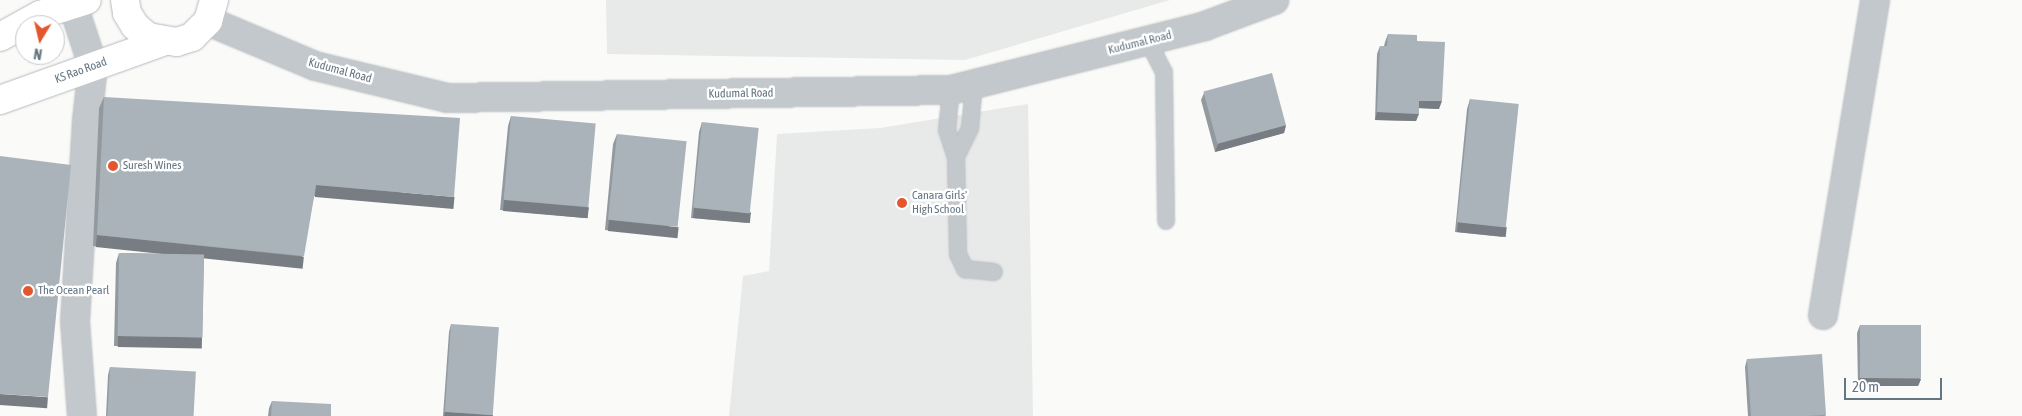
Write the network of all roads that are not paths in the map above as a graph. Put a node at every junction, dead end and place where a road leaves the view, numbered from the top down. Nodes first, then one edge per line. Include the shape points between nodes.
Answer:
1 (125, 0) edge
2 (1274, 0) edge
3 (1875, 0) edge
4 (80, 2) edge
5 (211, 10) edge
6 (0, 37) edge
7 (1148, 41) junction
8 (162, 42) junction
9 (93, 66) junction
10 (963, 87) junction
11 (0, 100) edge
12 (956, 157) junction
13 (1166, 221) dead end
14 (994, 272) dead end
15 (1823, 315) dead end
16 (82, 416) edge

1 - 8 main road via 127,13 135,26 148,37
2 - 7 street, Kudumal Road via 1205,26
3 - 15 street
4 - 6 main road via 40,15
4 - 9 street
5 - 8 main road, KS Rao Road via 192,37
5 - 10 street, Kudumal Road via 316,66 447,98
7 - 10 street, Kudumal Road
7 - 13 lane via 1164,72
8 - 9 main road, KS Rao Road
9 - 11 main road, KS Rao Road
9 - 16 street via 75,322
10 - 12 lane via 970,128
10 - 12 lane via 947,130
12 - 14 lane via 958,254 965,269

